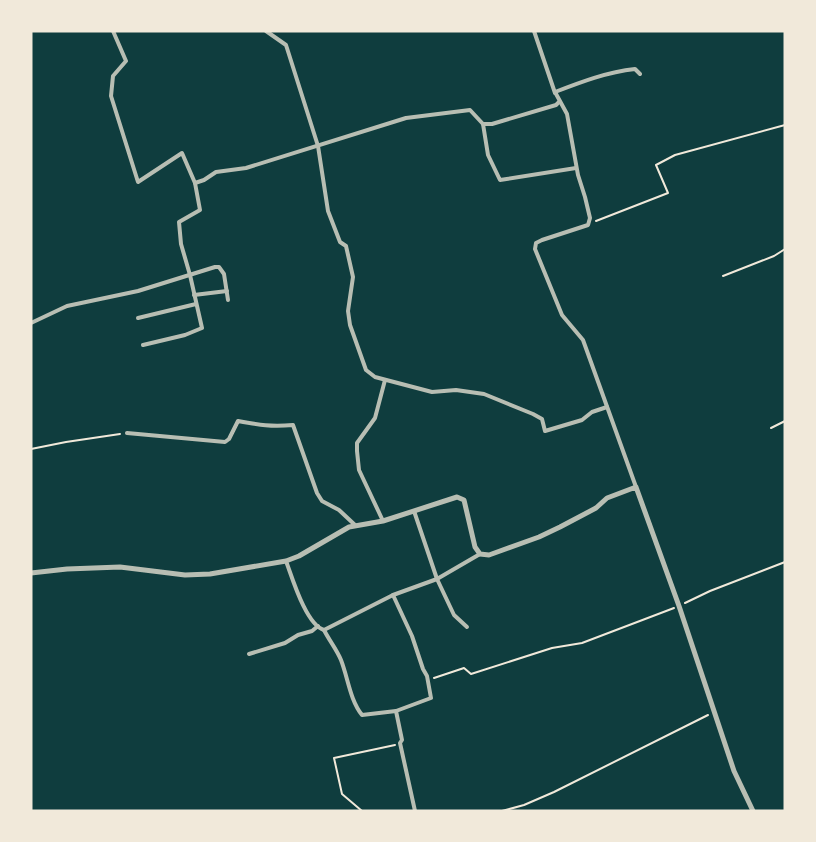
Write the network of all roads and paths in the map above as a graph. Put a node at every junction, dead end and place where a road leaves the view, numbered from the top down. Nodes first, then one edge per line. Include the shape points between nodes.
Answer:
1 (112, 31) edge
2 (266, 31) edge
3 (534, 31) edge
4 (640, 74) dead end
5 (555, 92) junction
6 (483, 124) junction
7 (785, 125) edge
8 (318, 146) junction
9 (576, 168) junction
10 (195, 183) junction
11 (588, 225) junction
12 (785, 249) edge
13 (190, 275) junction
14 (723, 276) dead end
15 (227, 291) junction
16 (194, 295) junction
17 (228, 300) dead end
18 (196, 304) junction
19 (138, 318) dead end
20 (31, 323) edge
21 (142, 345) dead end
22 (385, 380) junction
23 (607, 407) junction
24 (785, 421) edge
25 (771, 428) dead end
26 (127, 434) joint
27 (31, 449) edge
28 (636, 487) junction
29 (414, 511) junction
30 (383, 521) junction
31 (356, 525) junction
32 (480, 554) junction
33 (286, 561) junction
34 (785, 562) edge
35 (31, 574) edge
36 (437, 579) junction
37 (393, 595) junction
38 (679, 606) junction
39 (318, 626) junction
40 (467, 626) dead end
41 (324, 630) junction
42 (249, 654) dead end
43 (427, 676) junction
44 (396, 711) junction
45 (715, 712) junction
46 (400, 743) junction
47 (362, 811) edge
48 (415, 811) edge
49 (502, 811) edge
50 (753, 811) edge

1 - 10 street via 126,62 114,76 111,96 138,182 182,154
2 - 8 street via 286,45
3 - 5 street
4 - 5 street via 635,69 616,72
5 - 6 street via 559,103 556,105
5 - 9 street via 567,114
6 - 8 street via 470,110 406,118
6 - 9 street via 488,155 500,180
7 - 11 path via 709,145 656,165 668,193
8 - 10 street via 246,168 216,172
8 - 22 street via 328,211 340,242 346,246 353,278 348,311 350,325 366,370
9 - 11 street via 590,218
10 - 13 street via 200,210 179,222 181,244
11 - 23 street via 542,240 536,243 535,249 562,314 583,340
12 - 14 path
13 - 15 street via 219,267 224,274
13 - 16 street
13 - 20 street via 138,291 67,306
15 - 16 street
15 - 17 street
16 - 18 street
18 - 19 street
18 - 21 street via 202,328
22 - 23 street via 432,392 456,390 484,394 542,419 545,431 582,420
22 - 30 street via 375,418 357,443 359,470
23 - 28 street
24 - 25 path
26 - 27 path
26 - 31 street via 225,442 238,421 254,425 293,425 322,501
28 - 32 street via 607,498 582,517 540,537 489,555
28 - 38 street
29 - 30 street
29 - 32 street via 457,497 464,500 475,548
29 - 36 street
30 - 31 street
31 - 33 street
32 - 36 street
33 - 35 street via 210,574 185,575 120,567
33 - 39 street via 306,611
34 - 38 path
36 - 37 street
36 - 40 street via 454,615
37 - 41 street
37 - 43 street
38 - 43 path via 582,643 552,648 470,674 464,668 434,678
38 - 45 street
39 - 41 street
39 - 42 street
41 - 44 street via 341,659 358,711 362,715
43 - 44 street via 431,698
44 - 46 street
45 - 49 path via 554,792
45 - 50 street via 734,771
46 - 47 path via 334,758 342,794
46 - 48 street

